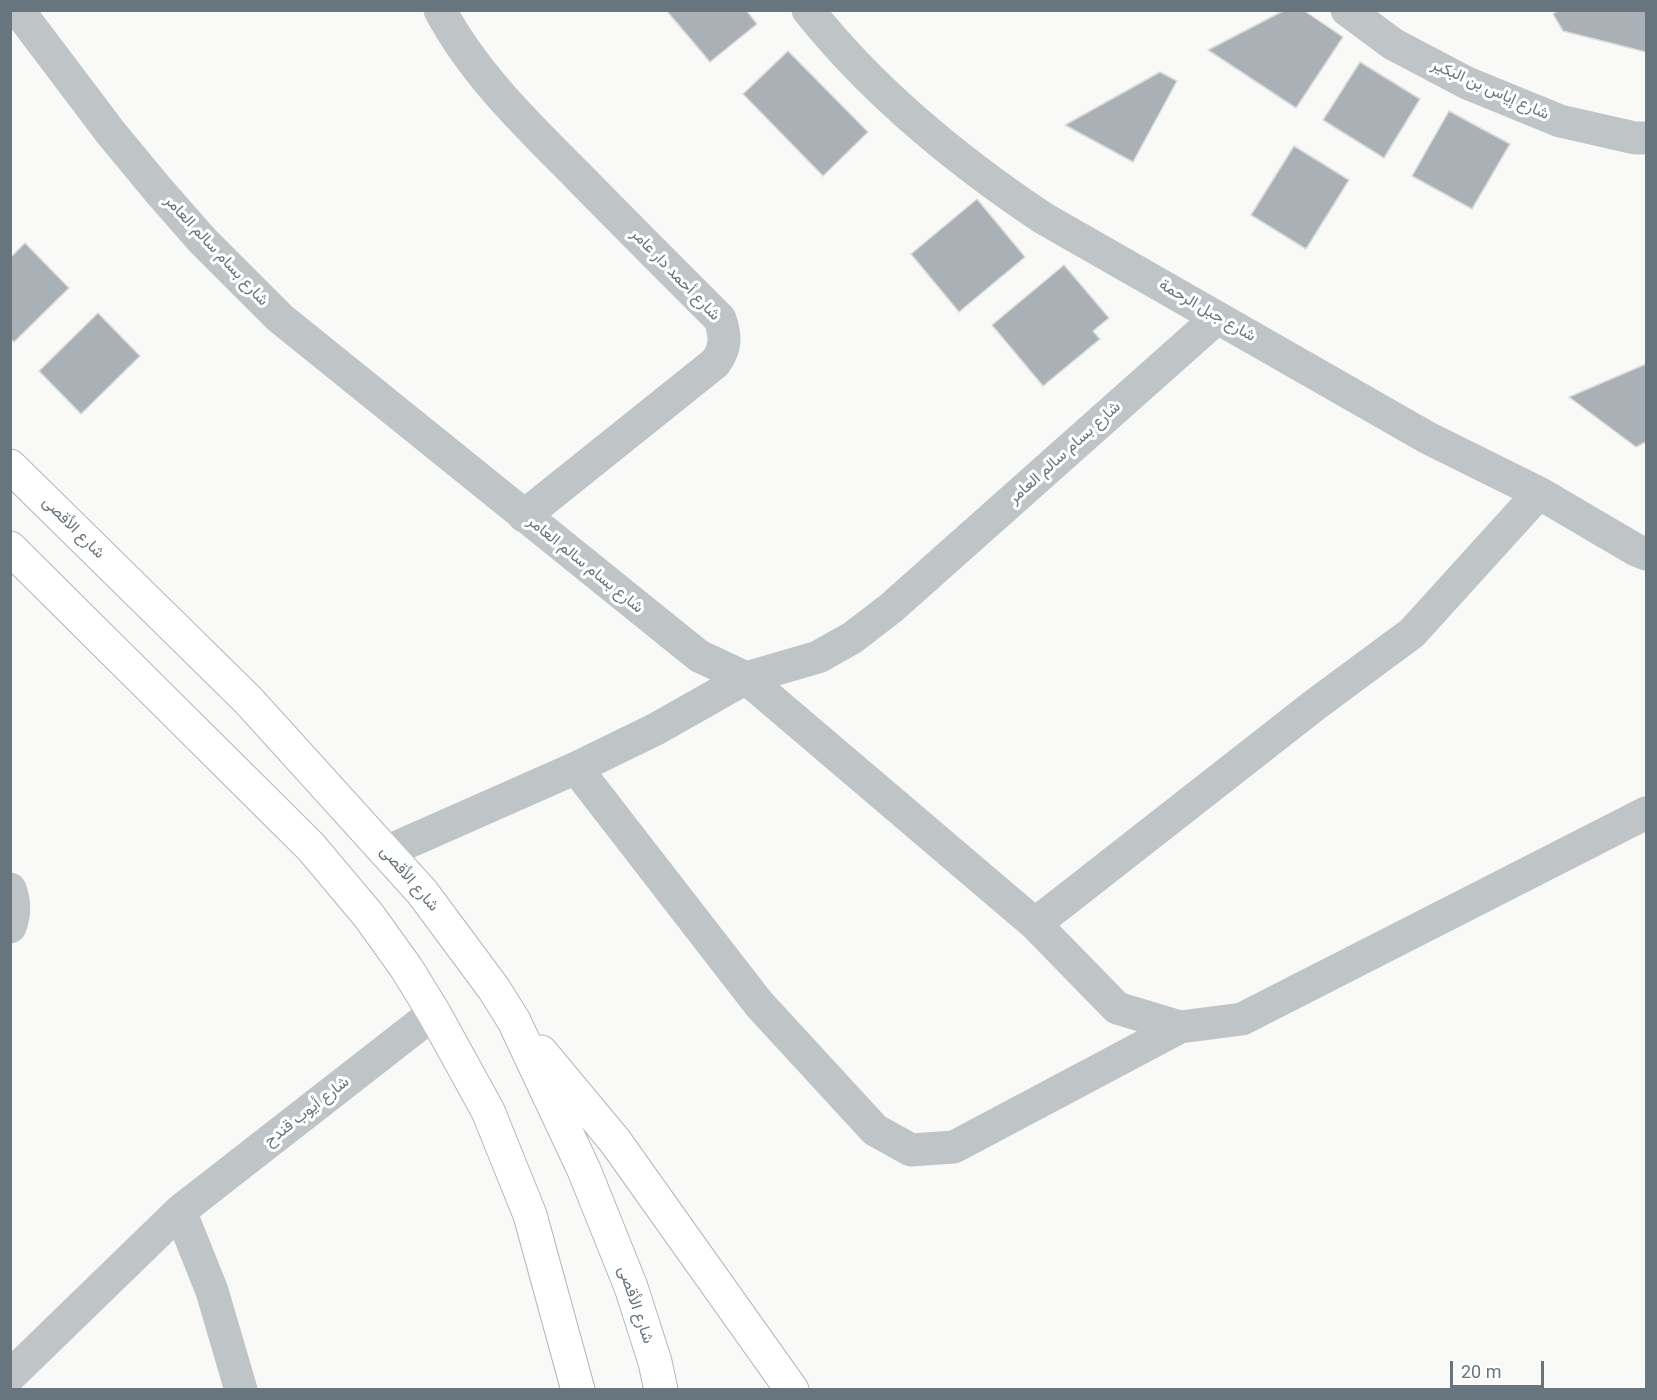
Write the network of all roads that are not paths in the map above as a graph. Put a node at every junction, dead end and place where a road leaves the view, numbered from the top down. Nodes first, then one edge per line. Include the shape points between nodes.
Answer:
1 (18, 10) edge
2 (440, 10) edge
3 (808, 10) edge
4 (1347, 10) edge
5 (1647, 138) edge
6 (1217, 318) junction
7 (10, 466) edge
8 (1539, 493) junction
9 (524, 516) junction
10 (10, 548) edge
11 (1647, 554) edge
12 (746, 678) junction
13 (576, 768) junction
14 (1647, 813) edge
15 (386, 852) junction
16 (10, 889) edge
17 (1035, 924) junction
18 (10, 927) edge
19 (434, 1013) junction
20 (514, 1021) junction
21 (1180, 1027) junction
22 (180, 1211) junction
23 (553, 1297) junction
24 (10, 1376) edge
25 (241, 1389) edge
26 (556, 1389) edge
27 (578, 1389) edge
28 (661, 1389) edge
29 (792, 1389) edge

1 - 9 street, شارع بسام سالم العامر via 159,191 280,318
2 - 9 street, شارع أحمد دار عامر via 515,111 720,319 725,334 723,352 715,363
3 - 6 street, شارع جبل الرحمة via 908,115 993,184 1043,218
4 - 5 street, شارع إياس بن البكير via 1393,44 1467,83 1560,121
6 - 8 street, شارع جبل الرحمة via 1428,438
6 - 12 street, شارع بسام سالم العامر via 852,639 818,657
7 - 15 main road, شارع الأقصى via 248,700
8 - 11 street, شارع جبل الرحمة
8 - 17 street via 1412,633
9 - 12 street, شارع بسام سالم العامر via 699,656
10 - 19 main road via 311,847 369,916
12 - 13 street
12 - 17 street
13 - 15 street
13 - 21 street via 759,1004 875,1130 911,1150 954,1147
14 - 21 street via 1242,1019
15 - 20 main road, شارع الأقصى via 464,947
16 - 18 street via 14,900
17 - 21 street via 1117,1008
19 - 22 street, شارع أيوب قندح
19 - 23 main road via 488,1111 530,1215
20 - 28 main road, شارع الأقصى via 584,1170 618,1255
20 - 29 main road via 615,1141
22 - 24 street, شارع أيوب قندح
22 - 25 street via 213,1291
23 - 26 main road
23 - 27 main road

